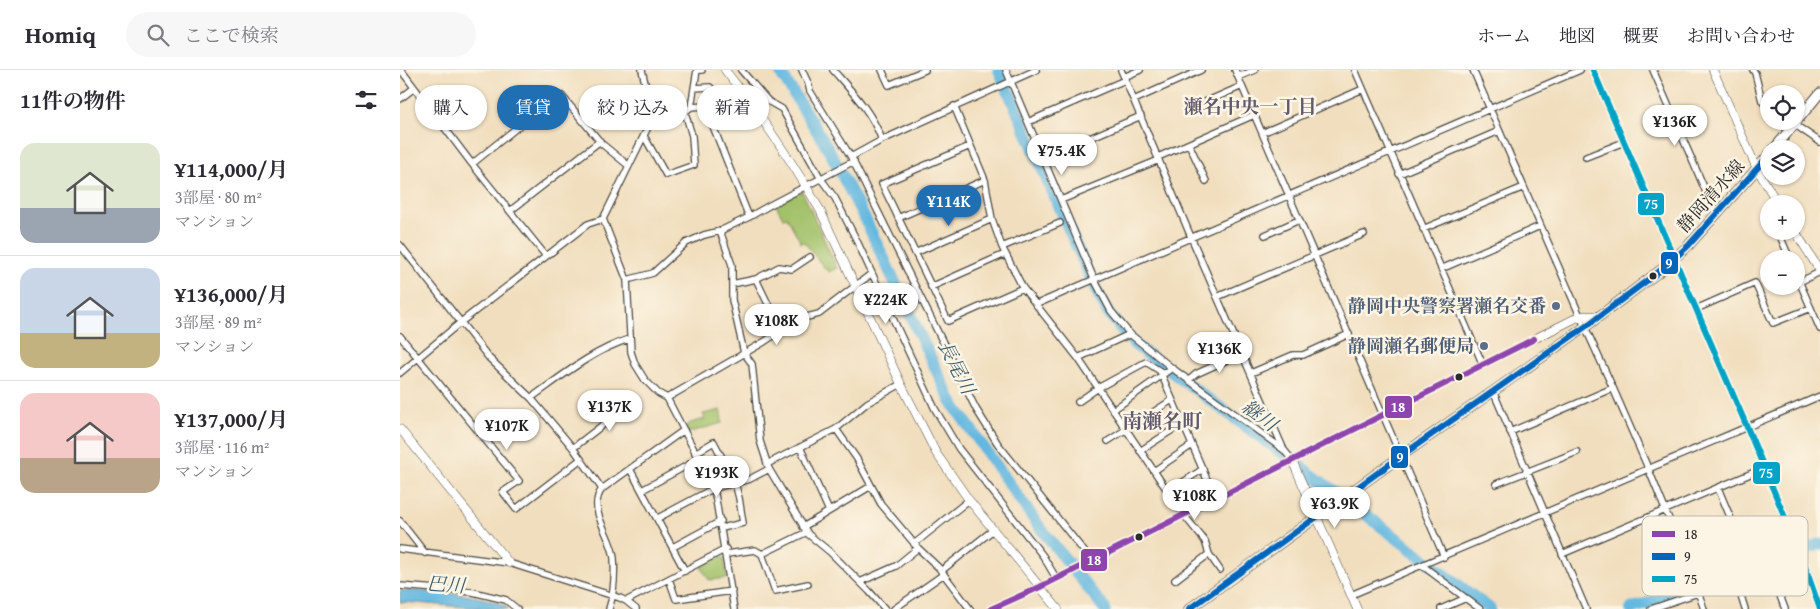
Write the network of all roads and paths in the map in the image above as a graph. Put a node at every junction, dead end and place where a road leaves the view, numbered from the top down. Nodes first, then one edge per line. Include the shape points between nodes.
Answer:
1 (401, 70) edge
2 (642, 70) edge
3 (702, 70) edge
4 (725, 70) edge
5 (741, 70) edge
6 (802, 70) edge
7 (833, 70) edge
8 (882, 70) edge
9 (925, 70) edge
10 (1006, 70) edge
11 (1036, 70) edge
12 (1121, 70) edge
13 (1140, 70) edge
14 (1201, 70) edge
15 (1235, 70) edge
16 (1255, 70) edge
17 (1355, 70) edge
18 (1473, 70) edge
19 (1580, 70) edge
20 (1592, 70) edge
21 (1652, 70) edge
22 (1713, 70) edge
23 (1753, 70) edge
24 (1238, 77) junction
25 (1125, 78) junction
26 (1010, 81) junction
27 (646, 85) edge
28 (1242, 86) junction
29 (414, 88) junction
30 (694, 88) junction
31 (697, 88) edge
32 (1363, 89) junction
33 (1760, 93) edge
34 (1820, 94) edge
35 (400, 99) edge
36 (1134, 100) junction
37 (954, 106) junction
38 (691, 107) junction
39 (1194, 107) dead end
40 (1490, 109) junction
41 (1805, 109) edge
42 (687, 110) edge
43 (1254, 115) junction
44 (1141, 116) junction
45 (687, 119) edge
46 (1028, 122) junction
47 (646, 130) edge
48 (1802, 130) edge
49 (1500, 131) junction
50 (1262, 133) junction
51 (644, 136) junction
52 (882, 140) junction
53 (600, 142) junction
54 (1624, 142) junction
55 (1820, 142) edge
56 (1189, 144) junction
57 (970, 146) junction
58 (1390, 151) junction
59 (1586, 157) dead end
60 (1043, 158) junction
61 (1158, 159) junction
62 (852, 160) junction
63 (472, 164) junction
64 (629, 166) junction
65 (1760, 166) edge
66 (1757, 169) junction
67 (1400, 174) junction
68 (822, 178) junction
69 (985, 180) junction
70 (1206, 181) dead end
71 (807, 186) junction
72 (1524, 187) junction
73 (1773, 195) edge
74 (1289, 196) junction
75 (1061, 200) junction
76 (510, 211) junction
77 (1716, 215) junction
78 (750, 217) junction
79 (898, 218) junction
80 (603, 219) junction
81 (992, 219) junction
82 (1300, 220) junction
83 (1060, 222) dead end
84 (1540, 226) junction
85 (1423, 229) junction
86 (720, 231) junction
87 (1265, 234) dead end
88 (1364, 234) dead end
89 (1191, 237) junction
90 (1801, 240) edge
91 (400, 245) edge
92 (1002, 247) junction
93 (915, 253) junction
94 (1004, 254) junction
95 (1315, 255) junction
96 (546, 256) junction
97 (810, 257) dead end
98 (1675, 258) junction
99 (1441, 269) junction
100 (1820, 271) edge
101 (871, 274) junction
102 (756, 278) junction
103 (1094, 278) junction
104 (1805, 279) edge
105 (627, 280) junction
106 (732, 284) junction
107 (932, 286) junction
108 (856, 287) junction
109 (1023, 288) junction
110 (1805, 294) edge
111 (1218, 297) junction
112 (1037, 304) junction
113 (1696, 308) junction
114 (1811, 308) junction
115 (1580, 316) junction
116 (1598, 316) junction
117 (461, 322) junction
118 (1585, 327) junction
119 (1820, 328) edge
120 (781, 331) junction
121 (1130, 334) junction
122 (1349, 334) junction
123 (400, 336) edge
124 (629, 339) junction
125 (744, 352) junction
126 (1242, 353) junction
127 (418, 358) junction
128 (1078, 358) junction
129 (1482, 365) junction
130 (1172, 368) junction
131 (400, 373) edge
132 (1251, 373) junction
133 (1162, 376) junction
134 (1189, 380) junction
135 (901, 384) junction
136 (1098, 388) junction
137 (1614, 388) junction
138 (1493, 391) junction
139 (1820, 396) edge
140 (531, 398) junction
141 (667, 398) junction
142 (635, 400) dead end
143 (1172, 400) junction
144 (1078, 402) dead end
145 (1113, 410) junction
146 (1383, 414) junction
147 (1182, 423) junction
148 (1747, 427) junction
149 (400, 429) edge
150 (836, 429) junction
151 (684, 430) junction
152 (1126, 430) junction
153 (1510, 432) junction
154 (1108, 440) dead end
155 (1192, 445) junction
156 (800, 447) junction
157 (573, 448) junction
158 (1284, 450) junction
159 (1140, 451) junction
160 (1577, 452) dead end
161 (695, 453) junction
162 (1401, 456) junction
163 (580, 459) junction
164 (699, 460) junction
165 (1292, 460) junction
166 (768, 466) junction
167 (1648, 468) junction
168 (1764, 468) junction
169 (630, 469) junction
170 (1203, 469) junction
171 (1527, 471) junction
172 (1154, 472) junction
173 (735, 483) junction
174 (1496, 484) dead end
175 (871, 486) junction
176 (714, 488) junction
177 (1718, 488) junction
178 (602, 489) junction
179 (642, 490) junction
180 (1168, 492) junction
181 (1215, 498) junction
182 (969, 500) junction
183 (829, 511) junction
184 (1666, 511) junction
185 (1545, 513) junction
186 (1183, 514) junction
187 (1318, 516) junction
188 (1654, 516) edge
189 (1668, 516) edge
190 (1730, 516) edge
191 (1784, 516) edge
192 (658, 518) junction
193 (400, 521) edge
194 (1642, 521) edge
195 (721, 524) junction
196 (805, 529) junction
197 (994, 530) junction
198 (916, 546) junction
199 (673, 547) junction
200 (400, 549) edge
201 (425, 552) junction
202 (726, 552) junction
203 (762, 554) junction
204 (1209, 554) junction
205 (1562, 554) junction
206 (1444, 557) junction
207 (1090, 561) junction
208 (509, 563) junction
209 (1423, 566) junction
210 (1220, 570) dead end
211 (685, 571) junction
212 (942, 573) junction
213 (1808, 575) edge
214 (1058, 577) junction
215 (669, 579) junction
216 (1175, 580) dead end
217 (860, 582) junction
218 (808, 584) dead end
219 (400, 586) edge
220 (1040, 587) junction
221 (732, 591) junction
222 (613, 596) junction
223 (1351, 596) junction
224 (1687, 596) edge
225 (1699, 596) edge
226 (1741, 596) edge
227 (1780, 596) edge
228 (1466, 598) junction
229 (626, 601) junction
230 (516, 609) edge
231 (609, 609) edge
232 (636, 609) edge
233 (734, 609) edge
234 (884, 609) edge
235 (894, 609) edge
236 (970, 609) edge
237 (991, 609) edge
238 (1058, 609) edge
239 (1189, 609) edge
240 (1357, 609) edge
241 (1441, 609) edge
242 (1480, 609) edge
243 (1586, 609) edge
244 (1650, 609) edge
245 (1704, 609) edge
246 (1745, 609) edge
247 (1785, 609) edge
248 (1820, 609) edge

1 - 29 street
2 - 27 street
3 - 30 street via 697,70
4 - 71 street via 756,109
5 - 68 street via 768,101 782,109
6 - 62 street via 810,91
7 - 52 street via 870,114
8 - 9 street via 888,85
10 - 26 street
11 - 26 street
12 - 25 street
13 - 25 street
14 - 36 street
15 - 24 street
16 - 24 street
17 - 32 street
18 - 40 street
19 - 40 street
20 - 54 street
21 - 77 street
22 - 66 street
23 - 33 street
24 - 28 street
25 - 36 street
25 - 46 street
26 - 37 street
26 - 46 street
28 - 39 street
28 - 43 street
29 - 35 street
29 - 63 street
30 - 31 street
30 - 38 street
32 - 50 street
32 - 58 street
34 - 41 main road
36 - 44 street
37 - 52 street
37 - 57 street
38 - 42 street
38 - 78 street via 705,106
40 - 49 street
40 - 58 street
43 - 50 street
43 - 56 street
44 - 60 street
44 - 61 street
45 - 51 street via 694,165 666,175
46 - 60 street
47 - 51 street
48 - 55 street
49 - 67 street
49 - 72 street
50 - 74 street
51 - 64 street
52 - 62 street
53 - 63 street via 562,96 530,117
53 - 64 street
53 - 76 street
54 - 59 street
54 - 98 street
56 - 61 street
56 - 70 street
57 - 69 street
57 - 79 street via 882,184
58 - 67 street
58 - 74 street
60 - 75 street
61 - 75 street
61 - 89 street
62 - 68 street
62 - 207 street via 976,409 998,444
63 - 76 street
64 - 80 street
65 - 66 main road, 静岡清水線
66 - 73 street
66 - 77 main road, 静岡清水線
67 - 85 street
68 - 71 street
68 - 101 street via 856,239
69 - 79 street
69 - 81 street
71 - 78 street
71 - 108 street
72 - 84 street
72 - 85 street
74 - 82 street
74 - 89 street
75 - 103 street
76 - 96 street
77 - 98 main road, 静岡清水線
78 - 86 street
79 - 93 street
80 - 96 street via 588,224
80 - 105 street
81 - 92 street
81 - 93 street
82 - 87 street
82 - 95 street
83 - 92 street
84 - 99 street
84 - 115 street
85 - 99 street
86 - 105 street via 686,243 653,273
86 - 106 street via 732,265
88 - 95 street
89 - 103 street
89 - 111 street
90 - 100 street
91 - 117 street
92 - 94 street
93 - 107 street
94 - 107 street
94 - 109 street
95 - 111 street
95 - 122 street
96 - 117 street
97 - 102 street via 792,268 779,267
98 - 113 street
98 - 116 main road, 静岡清水線
99 - 129 street
100 - 104 street
101 - 108 street
101 - 214 street via 935,409 959,449
102 - 106 street
102 - 120 street
103 - 112 street
103 - 121 street via 1111,311
105 - 124 street
106 - 125 street via 732,300
107 - 109 street via 948,321
108 - 120 street via 819,314 799,319
108 - 135 street
109 - 112 street
110 - 114 street
111 - 126 street
112 - 128 street
113 - 114 street via 1755,284 1773,324
113 - 148 street
114 - 119 street
115 - 116 street
115 - 118 street
115 - 129 street
116 - 118 main road, 静岡清水線
117 - 127 street
117 - 140 street via 489,358
118 - 137 street
118 - 138 main road, 静岡清水線
120 - 125 street
121 - 128 street
121 - 130 street
122 - 132 street via 1303,355 1293,355
122 - 146 street
123 - 127 street
124 - 140 street via 595,353
124 - 141 street via 635,364 645,380
125 - 141 street
125 - 166 street via 752,364 760,441
126 - 132 street
126 - 134 street
127 - 131 street
127 - 163 street via 519,481 503,492 516,509
128 - 136 street
129 - 146 street
130 - 133 street
130 - 134 street
132 - 158 street
133 - 136 street via 1146,362
133 - 143 street
133 - 145 street
134 - 158 street
135 - 150 street via 867,403
135 - 182 street via 936,453
136 - 144 street
136 - 145 street
137 - 153 street
137 - 167 street
138 - 153 street
138 - 162 main road, 静岡清水線
139 - 148 street
140 - 157 street
141 - 151 street
142 - 157 street
143 - 147 street
143 - 152 street
145 - 152 street
146 - 162 street
146 - 165 street
147 - 155 street
147 - 159 street
148 - 167 street
148 - 168 street
149 - 208 street
150 - 156 street
150 - 175 street
151 - 161 street
151 - 169 street
152 - 154 street
152 - 159 street
153 - 171 street
155 - 170 street
155 - 172 street
156 - 166 street
156 - 183 street
157 - 163 street
158 - 165 street
159 - 172 street
160 - 171 street
161 - 164 street
161 - 173 street via 714,442
162 - 187 main road, 静岡清水線
162 - 206 street
163 - 178 street
164 - 176 street
164 - 179 street
165 - 181 street
165 - 187 street
166 - 173 street via 750,479
166 - 196 street
167 - 184 street
167 - 185 street
168 - 177 street
168 - 191 street
169 - 178 street
169 - 179 street
170 - 180 street
170 - 181 street
171 - 174 street
171 - 185 street
172 - 180 street
173 - 176 street
173 - 195 street via 743,524
175 - 183 street
175 - 198 street via 881,504
176 - 192 street
176 - 195 street
177 - 184 street
177 - 190 street
178 - 222 street via 596,496 596,506 614,558
179 - 192 street
180 - 186 street
181 - 186 street
182 - 197 street
182 - 198 street
183 - 196 street
184 - 188 street
184 - 189 street
185 - 205 street
185 - 206 street
186 - 204 street via 1205,541
186 - 207 street
187 - 223 street
187 - 239 main road, 静岡清水線
192 - 199 street
193 - 201 street
194 - 205 street
195 - 199 street
195 - 202 street
196 - 203 street
196 - 217 street
197 - 212 street
197 - 220 street
198 - 212 street
198 - 217 street via 896,566
199 - 211 street
200 - 201 street
201 - 208 street
202 - 203 street via 755,550
202 - 211 street
202 - 221 street
203 - 218 street via 775,591
204 - 210 street
204 - 216 street
205 - 243 street
206 - 209 street
207 - 214 street
208 - 222 street
209 - 223 street
209 - 228 street
211 - 215 street
212 - 235 street
212 - 236 street
213 - 248 street
214 - 220 street
215 - 221 street via 676,600
215 - 229 street
217 - 234 street
219 - 230 street via 473,592 506,600
220 - 237 street
220 - 238 street
221 - 233 street
222 - 229 street
222 - 231 street
223 - 240 street
224 - 244 street
225 - 245 street
226 - 246 street
227 - 247 street
228 - 241 street
228 - 242 street
229 - 232 street

